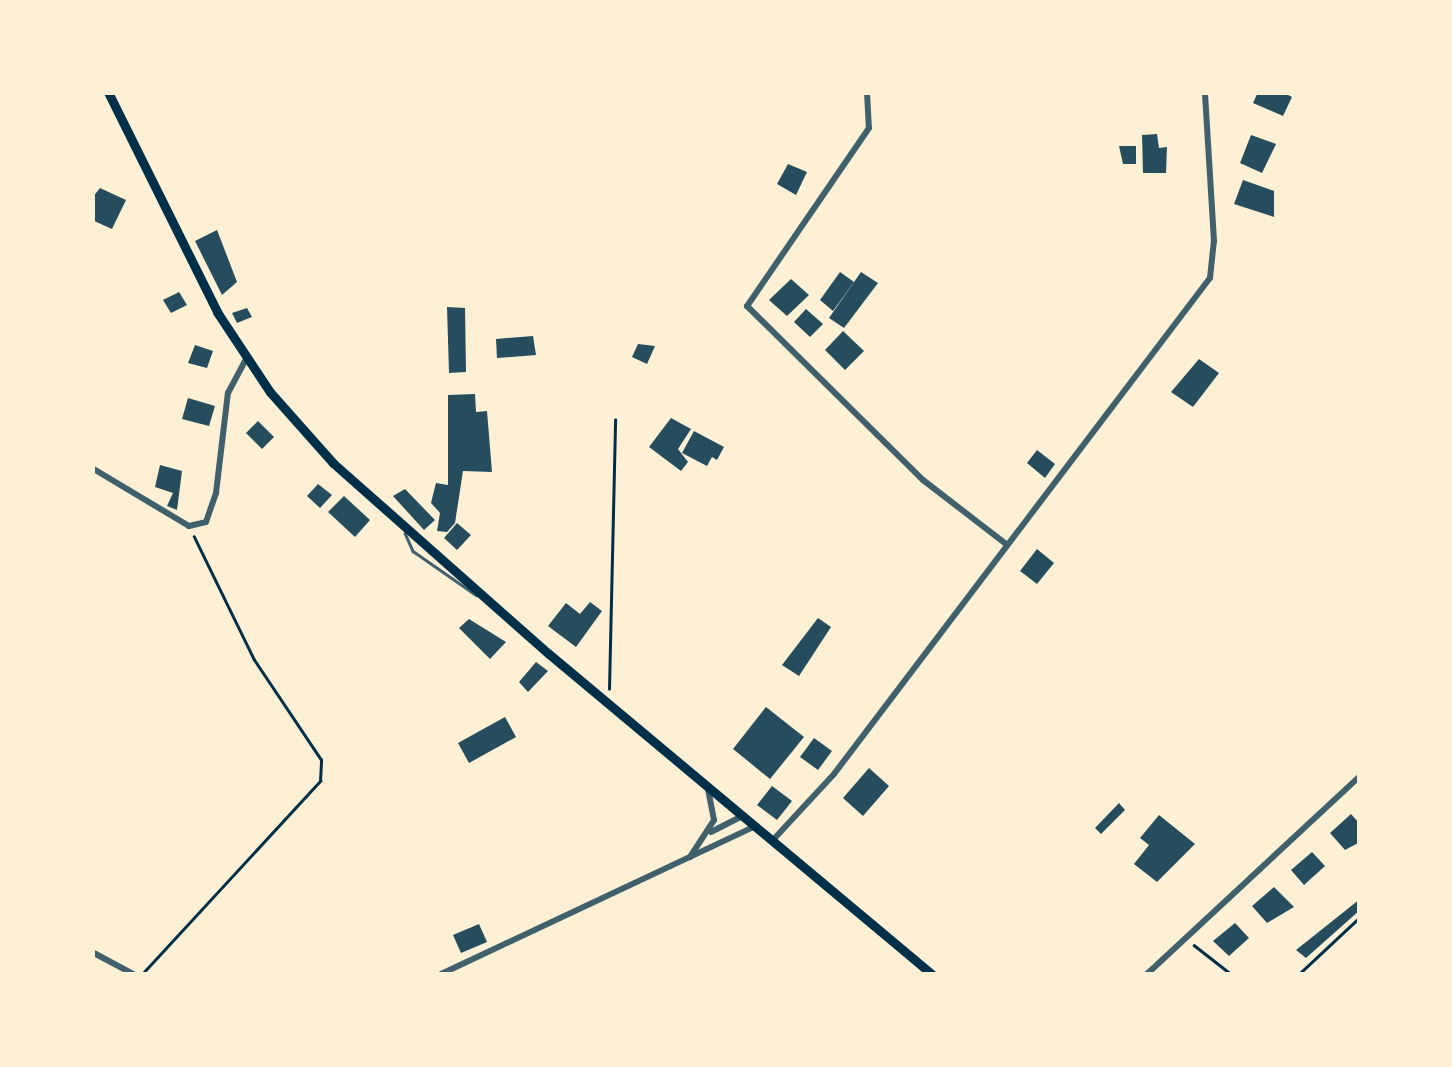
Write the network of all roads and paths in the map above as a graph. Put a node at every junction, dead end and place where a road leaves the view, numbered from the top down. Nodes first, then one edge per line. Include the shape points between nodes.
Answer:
1 (108, 92) edge
2 (867, 92) edge
3 (1205, 92) edge
4 (247, 358) junction
5 (616, 420) dead end
6 (92, 468) edge
7 (189, 526) junction
8 (1006, 544) junction
9 (609, 706) junction
10 (1360, 776) edge
11 (708, 789) junction
12 (740, 816) junction
13 (753, 827) junction
14 (706, 838) junction
15 (771, 842) junction
16 (686, 862) junction
17 (1360, 918) edge
18 (1185, 938) junction
19 (92, 952) edge
20 (133, 974) edge
21 (142, 974) edge
22 (441, 974) edge
23 (932, 974) edge
24 (1147, 974) edge
25 (1231, 974) edge
26 (1299, 974) edge

1 - 4 main road via 217,312
2 - 8 street via 869,128 748,306 923,480
3 - 8 street via 1210,278
4 - 7 street via 228,393 206,522
4 - 9 main road via 334,463
5 - 9 path
6 - 7 street
7 - 21 path via 254,660 320,760 320,781
8 - 15 street via 834,774
9 - 11 main road
10 - 18 street
11 - 12 main road
11 - 14 street via 714,820
12 - 13 main road
12 - 14 street
13 - 15 main road
13 - 16 street
14 - 16 street
15 - 23 main road
16 - 22 street
17 - 26 path
18 - 24 street
18 - 25 path
19 - 20 street

